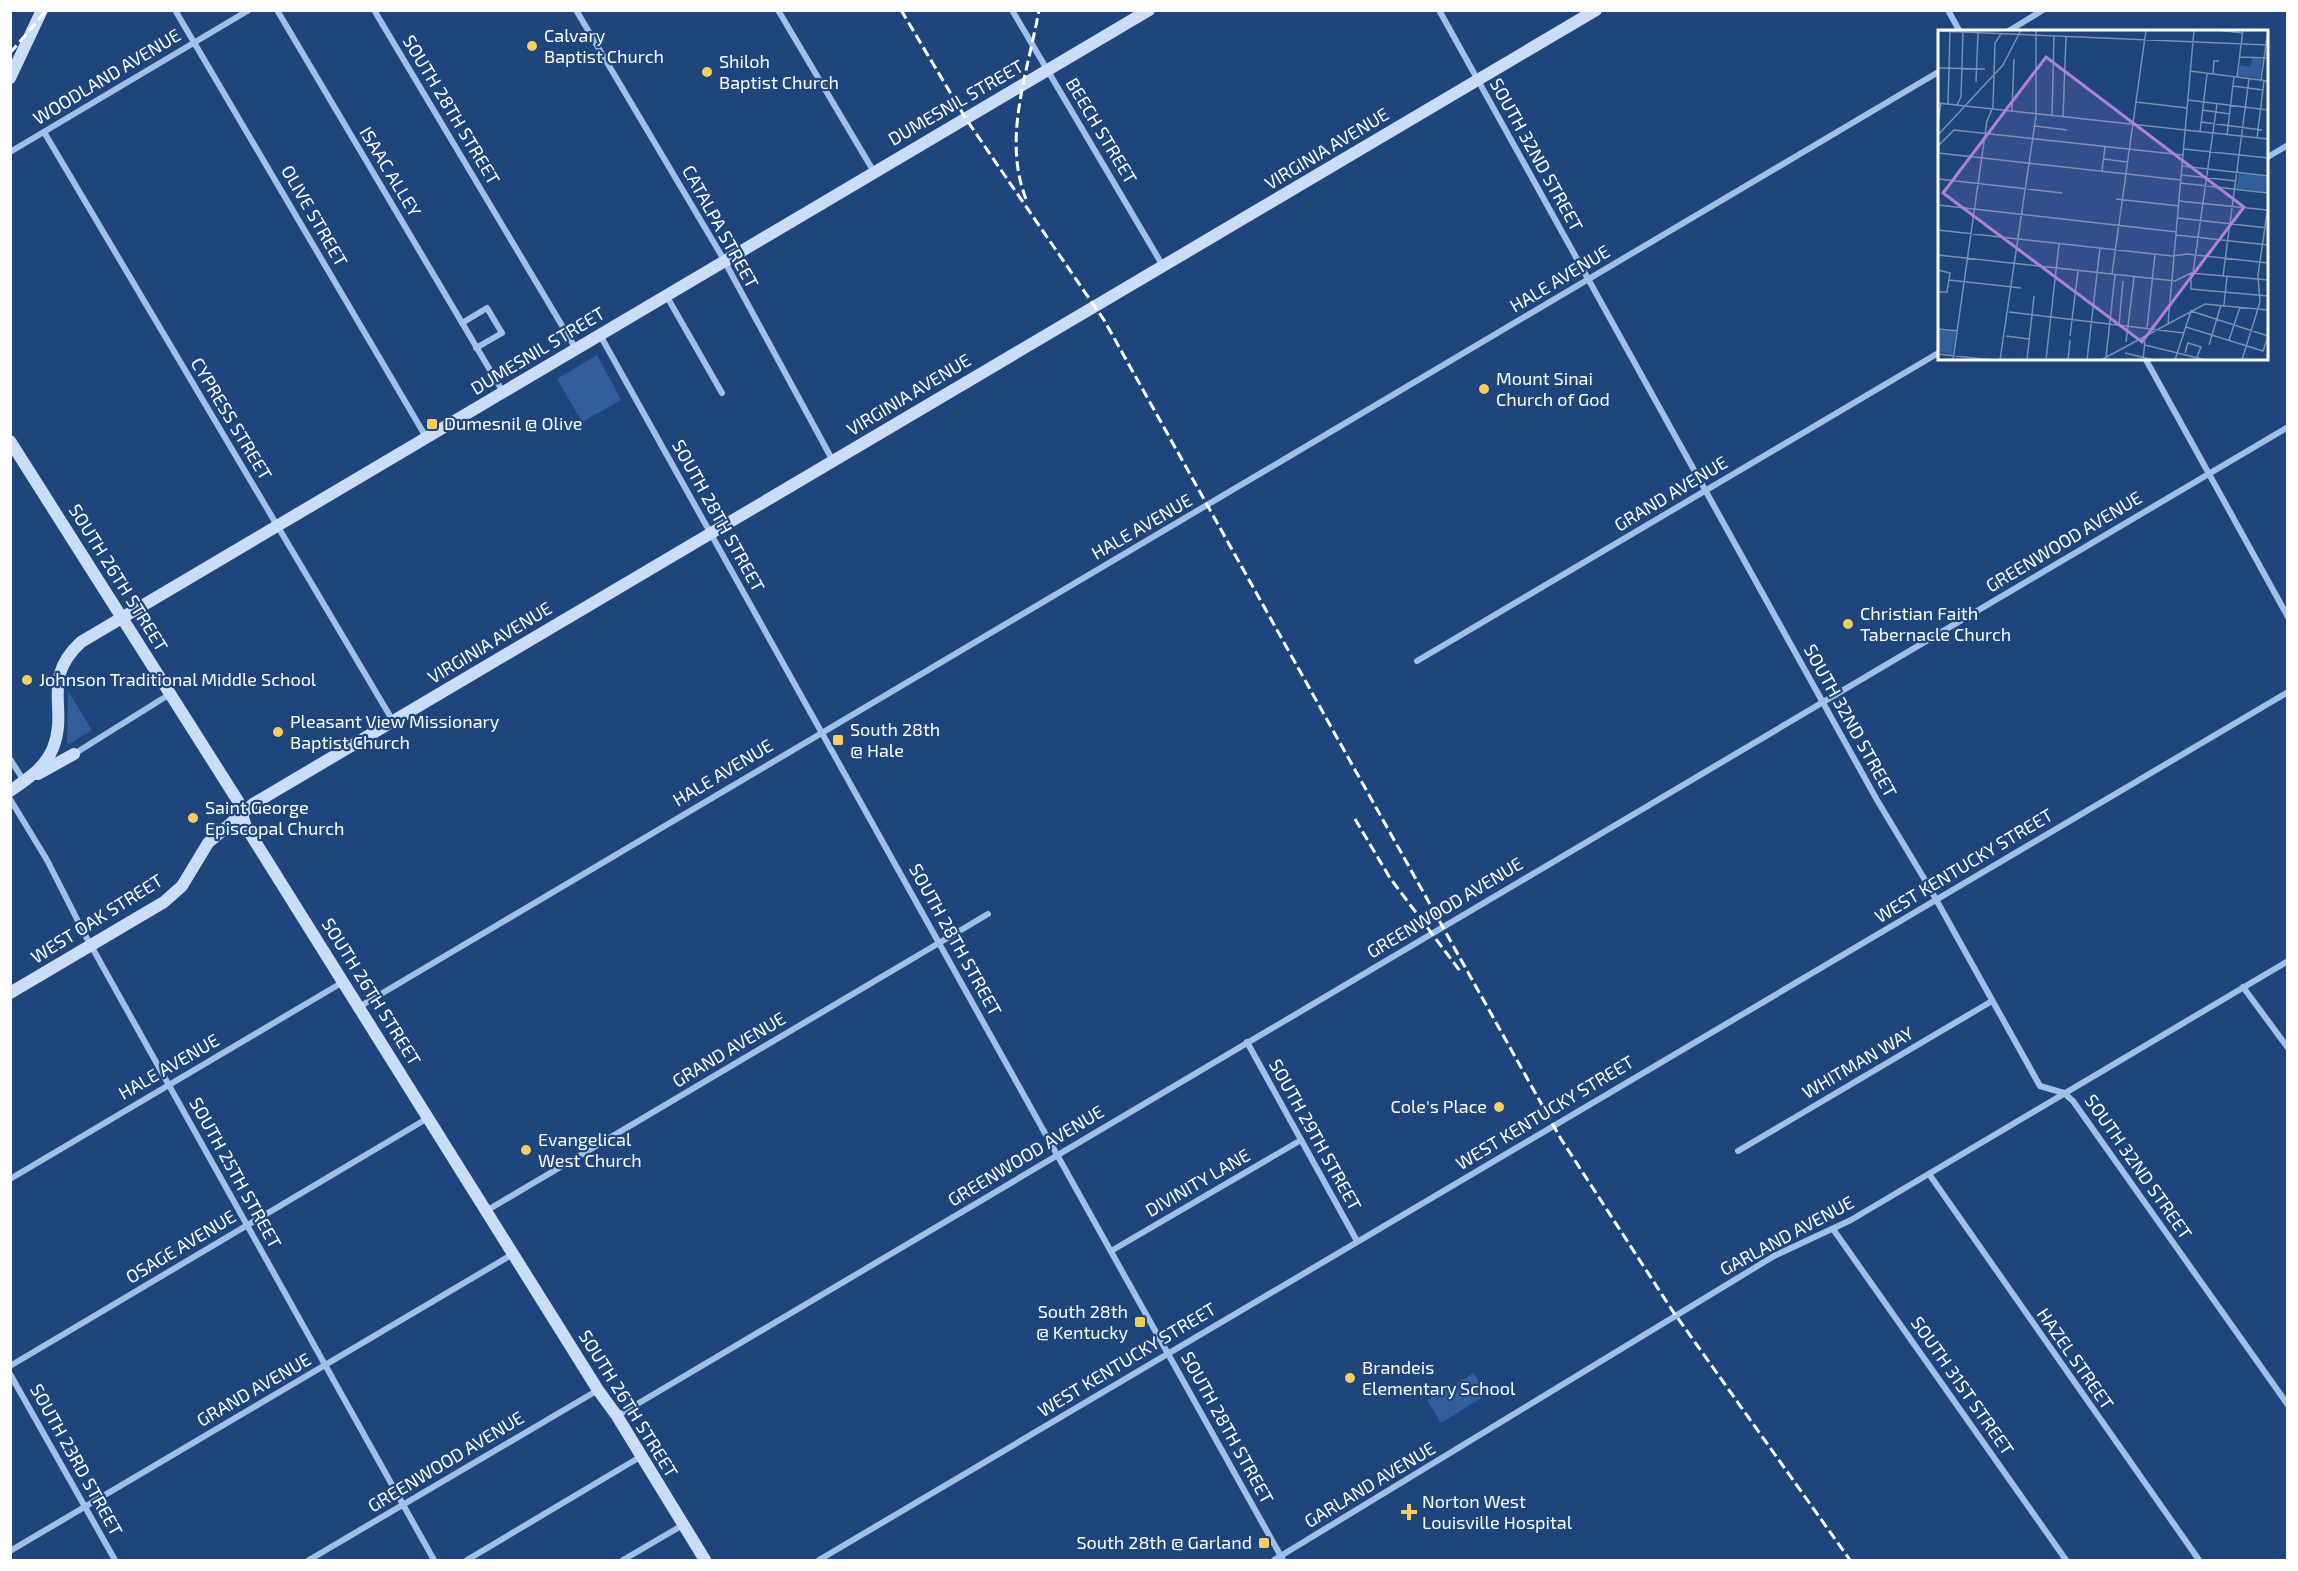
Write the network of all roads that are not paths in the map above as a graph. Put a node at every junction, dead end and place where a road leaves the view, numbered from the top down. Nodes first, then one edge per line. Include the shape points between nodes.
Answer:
1 (42, 10) edge
2 (175, 10) edge
3 (249, 10) edge
4 (277, 10) edge
5 (374, 10) edge
6 (576, 10) edge
7 (778, 10) edge
8 (1012, 10) edge
9 (1149, 10) edge
10 (1439, 10) edge
11 (1596, 10) edge
12 (1948, 10) edge
13 (2043, 10) edge
14 (1959, 30) edge
15 (2010, 30) edge
16 (195, 42) junction
17 (1048, 71) junction
18 (1938, 72) edge
19 (10, 78) edge
20 (1478, 81) junction
21 (44, 132) junction
22 (2288, 145) edge
23 (10, 152) edge
24 (2268, 157) edge
25 (874, 172) junction
26 (724, 262) junction
27 (1164, 266) junction
28 (1588, 280) junction
29 (666, 296) junction
30 (462, 323) junction
31 (600, 335) junction
32 (476, 348) junction
33 (576, 349) junction
34 (1938, 353) edge
35 (2146, 360) edge
36 (503, 392) junction
37 (722, 393) dead end
38 (2288, 427) edge
39 (426, 437) junction
40 (10, 441) edge
41 (833, 461) junction
42 (2209, 473) junction
43 (1706, 491) junction
44 (277, 526) junction
45 (711, 534) junction
46 (2288, 617) edge
47 (122, 618) junction
48 (1417, 661) dead end
49 (2288, 692) edge
50 (170, 694) junction
51 (1822, 702) junction
52 (393, 722) junction
53 (822, 732) junction
54 (74, 754) joint
55 (10, 759) edge
56 (25, 781) junction
57 (10, 791) edge
58 (10, 799) edge
59 (242, 814) junction
60 (1936, 900) junction
61 (988, 914) dead end
62 (939, 943) junction
63 (91, 945) junction
64 (2288, 961) edge
65 (343, 982) junction
66 (2244, 987) junction
67 (10, 993) edge
68 (1992, 1001) junction
69 (358, 1008) junction
70 (1247, 1042) junction
71 (2288, 1048) edge
72 (169, 1085) junction
73 (2064, 1093) junction
74 (428, 1118) junction
75 (1301, 1140) junction
76 (1738, 1150) dead end
77 (1057, 1155) junction
78 (1929, 1174) junction
79 (10, 1179) edge
80 (486, 1211) junction
81 (247, 1226) junction
82 (1833, 1229) junction
83 (1357, 1241) junction
84 (1111, 1251) junction
85 (513, 1254) junction
86 (1168, 1353) junction
87 (10, 1365) edge
88 (325, 1365) junction
89 (10, 1374) edge
90 (598, 1390) junction
91 (2288, 1405) edge
92 (617, 1416) junction
93 (640, 1457) junction
94 (403, 1506) junction
95 (85, 1507) junction
96 (683, 1525) junction
97 (10, 1551) edge
98 (1282, 1558) edge
99 (115, 1560) edge
100 (309, 1560) edge
101 (434, 1560) edge
102 (466, 1560) edge
103 (623, 1560) edge
104 (705, 1560) edge
105 (819, 1560) edge
106 (1274, 1560) edge
107 (2066, 1560) edge
108 (2199, 1560) edge

1 - 19 main road
2 - 16 street, OLIVE STREET
3 - 16 street, WOODLAND AVENUE
4 - 30 street, ISAAC ALLEY
5 - 33 street, SOUTH 28TH STREET
6 - 26 street, CATALPA STREET
7 - 25 street
8 - 17 street, BEECH STREET
9 - 17 main road, DUMESNIL STREET
10 - 20 street, SOUTH 32ND STREET
11 - 20 main road, VIRGINIA AVENUE
12 - 14 street
13 - 15 street
16 - 21 street, WOODLAND AVENUE
16 - 39 street, OLIVE STREET
17 - 25 main road, DUMESNIL STREET
17 - 27 street, BEECH STREET
18 - 28 street, HALE AVENUE
20 - 27 main road, VIRGINIA AVENUE
20 - 28 street, SOUTH 32ND STREET
21 - 23 street, WOODLAND AVENUE
21 - 44 street, CYPRESS STREET
22 - 24 street
25 - 26 main road, DUMESNIL STREET
26 - 29 main road, DUMESNIL STREET
26 - 41 street, CATALPA STREET
27 - 41 main road, VIRGINIA AVENUE
28 - 43 street, SOUTH 32ND STREET
28 - 53 street, HALE AVENUE
29 - 31 main road, DUMESNIL STREET
29 - 37 street
30 - 32 street, ISAAC ALLEY
30 - 32 street via 487,308 502,333
31 - 33 main road, DUMESNIL STREET
31 - 45 street, SOUTH 28TH STREET
32 - 36 street, ISAAC ALLEY
33 - 36 main road, DUMESNIL STREET
34 - 43 street, GRAND AVENUE
35 - 42 street
36 - 39 main road, DUMESNIL STREET
38 - 42 street, GREENWOOD AVENUE
39 - 44 main road, DUMESNIL STREET
40 - 47 main road, SOUTH 26TH STREET
41 - 45 main road, VIRGINIA AVENUE
42 - 46 street
42 - 51 street, GREENWOOD AVENUE
43 - 48 street, GRAND AVENUE
43 - 51 street, SOUTH 32ND STREET
44 - 47 main road, DUMESNIL STREET
44 - 52 street, CYPRESS STREET
45 - 52 main road, VIRGINIA AVENUE
45 - 53 street, SOUTH 28TH STREET
47 - 50 main road, SOUTH 26TH STREET
47 - 56 main road, DUMESNIL STREET via 81,642 66,660 56,691 53,748 45,763
49 - 60 street, WEST KENTUCKY STREET
50 - 54 street, DUMESNIL STREET
50 - 59 main road, SOUTH 26TH STREET via 238,801
51 - 60 street, SOUTH 32ND STREET
51 - 70 street, GREENWOOD AVENUE
52 - 59 main road, VIRGINIA AVENUE via 251,805
53 - 62 street, SOUTH 28TH STREET
53 - 69 street, HALE AVENUE
54 - 56 main road, DUMESNIL STREET
55 - 56 street
56 - 57 main road, DUMESNIL STREET
58 - 63 street, SOUTH 25TH STREET
59 - 63 main road, WEST OAK STREET via 208,843 177,891
59 - 65 main road, SOUTH 26TH STREET via 246,827
60 - 68 street, SOUTH 32ND STREET
60 - 83 street, WEST KENTUCKY STREET
61 - 62 street, GRAND AVENUE
62 - 77 street, SOUTH 28TH STREET
62 - 80 street, GRAND AVENUE
63 - 67 main road, WEST OAK STREET
63 - 72 street, SOUTH 25TH STREET
64 - 66 street, GARLAND AVENUE
65 - 69 main road, SOUTH 26TH STREET
65 - 72 street, HALE AVENUE
66 - 71 street
66 - 73 street, GARLAND AVENUE
68 - 73 street, SOUTH 32ND STREET via 2040,1086
68 - 76 street, WHITMAN WAY
69 - 74 main road, SOUTH 26TH STREET
70 - 75 street, SOUTH 29TH STREET
70 - 77 street, GREENWOOD AVENUE
72 - 79 street, HALE AVENUE
72 - 81 street, SOUTH 25TH STREET
73 - 78 street, GARLAND AVENUE
73 - 91 street, SOUTH 32ND STREET
74 - 80 main road, SOUTH 26TH STREET
74 - 81 street, OSAGE AVENUE
75 - 83 street, SOUTH 29TH STREET
75 - 84 street, DIVINITY LANE
77 - 84 street, SOUTH 28TH STREET
77 - 92 street, GREENWOOD AVENUE
78 - 82 street, GARLAND AVENUE
78 - 108 street, HAZEL STREET
80 - 85 main road, SOUTH 26TH STREET
81 - 87 street, OSAGE AVENUE
81 - 88 street, SOUTH 25TH STREET
82 - 98 street, GARLAND AVENUE via 1774,1256
82 - 107 street, SOUTH 31ST STREET
83 - 86 street, WEST KENTUCKY STREET
84 - 86 street, SOUTH 28TH STREET
85 - 88 street, GRAND AVENUE
85 - 90 main road, SOUTH 26TH STREET
86 - 98 street, SOUTH 28TH STREET
86 - 105 street, WEST KENTUCKY STREET
88 - 94 street, SOUTH 25TH STREET
88 - 95 street, GRAND AVENUE
89 - 95 street, SOUTH 23RD STREET
90 - 92 main road, SOUTH 26TH STREET
90 - 94 street, GREENWOOD AVENUE
92 - 93 main road, SOUTH 26TH STREET
93 - 96 main road, SOUTH 26TH STREET
93 - 102 street
94 - 100 street, GREENWOOD AVENUE
94 - 101 street, SOUTH 25TH STREET
95 - 97 street, GRAND AVENUE
95 - 99 street, SOUTH 23RD STREET
96 - 103 street
96 - 104 main road, SOUTH 26TH STREET
98 - 106 street, GARLAND AVENUE

